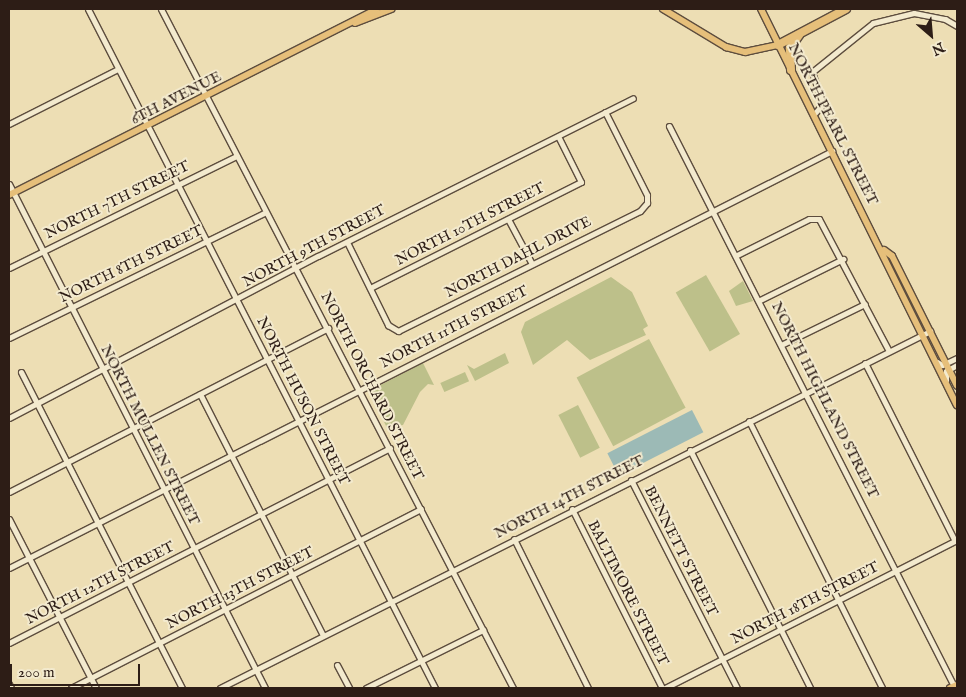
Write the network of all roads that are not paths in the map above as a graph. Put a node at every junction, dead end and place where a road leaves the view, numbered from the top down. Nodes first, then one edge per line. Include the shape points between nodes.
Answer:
1 (88, 9) edge
2 (161, 9) edge
3 (378, 9) edge
4 (391, 9) edge
5 (663, 9) edge
6 (761, 9) edge
7 (846, 9) edge
8 (355, 23) junction
9 (957, 26) edge
10 (804, 30) junction
11 (778, 45) junction
12 (118, 70) junction
13 (792, 70) junction
14 (207, 97) junction
15 (633, 98) dead end
16 (605, 112) junction
17 (814, 114) junction
18 (9, 124) edge
19 (148, 126) junction
20 (669, 126) dead end
21 (558, 136) junction
22 (832, 151) junction
23 (237, 156) junction
24 (9, 184) edge
25 (177, 184) junction
26 (11, 194) edge
27 (714, 209) junction
28 (264, 213) junction
29 (508, 218) junction
30 (206, 241) junction
31 (346, 242) junction
32 (884, 250) junction
33 (42, 251) junction
34 (737, 255) junction
35 (843, 259) junction
36 (532, 264) junction
37 (9, 268) edge
38 (294, 269) junction
39 (370, 288) junction
40 (237, 300) junction
41 (760, 300) junction
42 (865, 304) junction
43 (70, 308) junction
44 (328, 328) junction
45 (930, 331) junction
46 (922, 335) junction
47 (9, 338) edge
48 (783, 344) junction
49 (889, 351) junction
50 (932, 355) junction
51 (957, 358) edge
52 (268, 359) junction
53 (865, 363) junction
54 (957, 365) edge
55 (948, 366) junction
56 (103, 370) junction
57 (21, 372) dead end
58 (946, 383) junction
59 (957, 386) edge
60 (360, 389) junction
61 (807, 392) junction
62 (200, 394) junction
63 (38, 403) junction
64 (957, 405) edge
65 (9, 418) edge
66 (298, 420) junction
67 (749, 421) junction
68 (132, 428) junction
69 (390, 448) junction
70 (690, 450) junction
71 (230, 455) junction
72 (66, 462) junction
73 (329, 480) junction
74 (630, 480) junction
75 (164, 488) junction
76 (9, 492) edge
77 (421, 509) junction
78 (572, 509) junction
79 (261, 514) junction
80 (9, 519) edge
81 (97, 522) junction
82 (514, 538) junction
83 (360, 540) junction
84 (956, 541) edge
85 (194, 549) junction
86 (29, 558) junction
87 (9, 568) edge
88 (452, 570) junction
89 (898, 570) junction
90 (292, 575) junction
91 (129, 582) junction
92 (840, 600) junction
93 (390, 601) junction
94 (226, 609) junction
95 (60, 617) junction
96 (483, 630) junction
97 (780, 630) junction
98 (323, 635) junction
99 (9, 643) edge
100 (160, 643) junction
101 (722, 659) junction
102 (420, 660) junction
103 (337, 665) dead end
104 (256, 670) junction
105 (91, 678) junction
106 (9, 684) edge
107 (954, 687) edge
108 (11, 688) edge
109 (71, 688) edge
110 (96, 688) edge
111 (182, 688) edge
112 (220, 688) edge
113 (266, 688) edge
114 (349, 688) edge
115 (366, 688) edge
116 (435, 688) edge
117 (513, 688) edge
118 (588, 688) edge
119 (663, 688) edge
120 (736, 688) edge
121 (810, 688) edge
122 (882, 688) edge

1 - 12 street, NORTH HUSON STREET
2 - 14 street, NORTH ORCHARD STREET
3 - 8 main road, 6TH AVENUE
4 - 8 main road, 6TH AVENUE
5 - 11 main road via 726,47 745,52
6 - 11 main road, NORTH PEARL STREET
7 - 10 highway
8 - 14 main road, 6TH AVENUE
9 - 17 street via 945,19 914,13 873,23 812,72 823,104
10 - 11 highway
10 - 13 highway via 790,48
11 - 13 main road, NORTH PEARL STREET
12 - 18 street
12 - 19 street, NORTH HUSON STREET
13 - 17 main road, NORTH PEARL STREET
14 - 19 main road, 6TH AVENUE
14 - 23 street, NORTH ORCHARD STREET
15 - 16 street, NORTH 9TH STREET
16 - 21 street, NORTH 9TH STREET
16 - 36 street, NORTH DAHL DRIVE via 647,200 643,209
17 - 22 main road, NORTH PEARL STREET
19 - 25 street, NORTH HUSON STREET
19 - 26 main road, 6TH AVENUE
20 - 27 street, NORTH HIGHLAND STREET
21 - 29 street, NORTH 10TH STREET via 581,182
21 - 31 street, NORTH 9TH STREET
22 - 27 street, NORTH 11TH STREET
22 - 32 main road, NORTH PEARL STREET
23 - 25 street, NORTH 7TH STREET
23 - 28 street, NORTH ORCHARD STREET
24 - 26 street, NORTH MULLEN STREET
25 - 30 street, NORTH HUSON STREET
25 - 33 street, NORTH 7TH STREET
26 - 33 street, NORTH MULLEN STREET
27 - 34 street, NORTH HIGHLAND STREET
27 - 60 street, NORTH 11TH STREET
28 - 30 street, NORTH 8TH STREET
28 - 38 street, NORTH ORCHARD STREET
29 - 36 street
29 - 39 street, NORTH 10TH STREET
30 - 40 street, NORTH HUSON STREET
30 - 43 street, NORTH 8TH STREET
31 - 38 street, NORTH 9TH STREET
31 - 39 street
32 - 45 main road, NORTH PEARL STREET via 892,256
32 - 46 main road, NORTH PEARL STREET via 884,260
33 - 37 street, NORTH 7TH STREET
33 - 43 street, NORTH MULLEN STREET
34 - 35 street via 818,218
34 - 41 street, NORTH HIGHLAND STREET
35 - 41 street
35 - 42 street
36 - 39 street, NORTH DAHL DRIVE via 394,330
38 - 40 street, NORTH 9TH STREET
38 - 44 street, NORTH ORCHARD STREET
40 - 52 street, NORTH HUSON STREET
40 - 56 street, NORTH 9TH STREET
41 - 48 street, NORTH HIGHLAND STREET
42 - 48 street
42 - 49 street
43 - 47 street, NORTH 8TH STREET
43 - 56 street, NORTH MULLEN STREET
44 - 52 street
44 - 60 street, NORTH ORCHARD STREET
45 - 46 street, NORTH 14TH STREET
45 - 55 main road, NORTH PEARL STREET
46 - 49 street, NORTH 14TH STREET
46 - 50 main road, NORTH PEARL STREET
48 - 61 street, NORTH HIGHLAND STREET
49 - 53 street, NORTH 14TH STREET
50 - 55 street via 940,365
50 - 58 main road, NORTH PEARL STREET
51 - 55 street
52 - 62 street
52 - 66 street, NORTH HUSON STREET
53 - 61 street, NORTH 14TH STREET
53 - 84 street
54 - 55 street
55 - 58 street
55 - 59 main road, NORTH PEARL STREET
56 - 63 street, NORTH 9TH STREET
56 - 68 street, NORTH MULLEN STREET
57 - 63 street
58 - 64 main road, NORTH PEARL STREET
60 - 66 street, NORTH 11TH STREET
60 - 69 street, NORTH ORCHARD STREET
61 - 67 street, NORTH 14TH STREET
61 - 89 street, NORTH HIGHLAND STREET
62 - 68 street
62 - 71 street
63 - 65 street, NORTH 9TH STREET
63 - 72 street
66 - 71 street, NORTH 11TH STREET
66 - 73 street, NORTH HUSON STREET
67 - 70 street, NORTH 14TH STREET
67 - 92 street
68 - 72 street
68 - 75 street, NORTH MULLEN STREET
69 - 73 street, NORTH 12TH STREET
69 - 77 street, NORTH ORCHARD STREET
70 - 74 street, NORTH 14TH STREET
70 - 97 street
71 - 75 street, NORTH 11TH STREET
71 - 79 street
72 - 76 street
72 - 81 street
73 - 79 street, NORTH 12TH STREET
73 - 83 street, NORTH HUSON STREET
74 - 78 street, NORTH 14TH STREET
74 - 101 street, BENNETT STREET
75 - 81 street, NORTH 11TH STREET
75 - 85 street, NORTH MULLEN STREET
77 - 83 street, NORTH 13TH STREET
77 - 88 street, NORTH ORCHARD STREET
78 - 82 street, NORTH 14TH STREET
78 - 119 street, BALTIMORE STREET
79 - 85 street, NORTH 12TH STREET
79 - 90 street
80 - 86 street
81 - 86 street, NORTH 11TH STREET
81 - 91 street
82 - 88 street, NORTH 14TH STREET
82 - 118 street
83 - 90 street, NORTH 13TH STREET
83 - 93 street, NORTH HUSON STREET
84 - 89 street, NORTH 18TH STREET
85 - 91 street, NORTH 12TH STREET
85 - 94 street, NORTH MULLEN STREET
86 - 87 street, NORTH 11TH STREET
86 - 95 street
88 - 93 street, NORTH 14TH STREET
88 - 96 street, NORTH ORCHARD STREET
89 - 92 street, NORTH 18TH STREET
89 - 107 street, NORTH HIGHLAND STREET
90 - 94 street, NORTH 13TH STREET
90 - 98 street
91 - 95 street, NORTH 12TH STREET
91 - 100 street
92 - 97 street, NORTH 18TH STREET
92 - 122 street
93 - 98 street, NORTH 14TH STREET
93 - 102 street, NORTH HUSON STREET
94 - 100 street, NORTH 13TH STREET
94 - 104 street, NORTH MULLEN STREET
95 - 99 street, NORTH 12TH STREET
95 - 105 street
96 - 102 street
96 - 117 street, NORTH ORCHARD STREET
97 - 101 street, NORTH 18TH STREET
97 - 121 street
98 - 104 street, NORTH 14TH STREET
100 - 105 street, NORTH 13TH STREET
100 - 111 street
101 - 119 street, NORTH 18TH STREET
101 - 120 street, BENNETT STREET
102 - 115 street
102 - 116 street, NORTH HUSON STREET
103 - 114 street
104 - 112 street, NORTH 14TH STREET
104 - 113 street, NORTH MULLEN STREET
105 - 109 street, NORTH 13TH STREET
105 - 110 street
106 - 108 street

